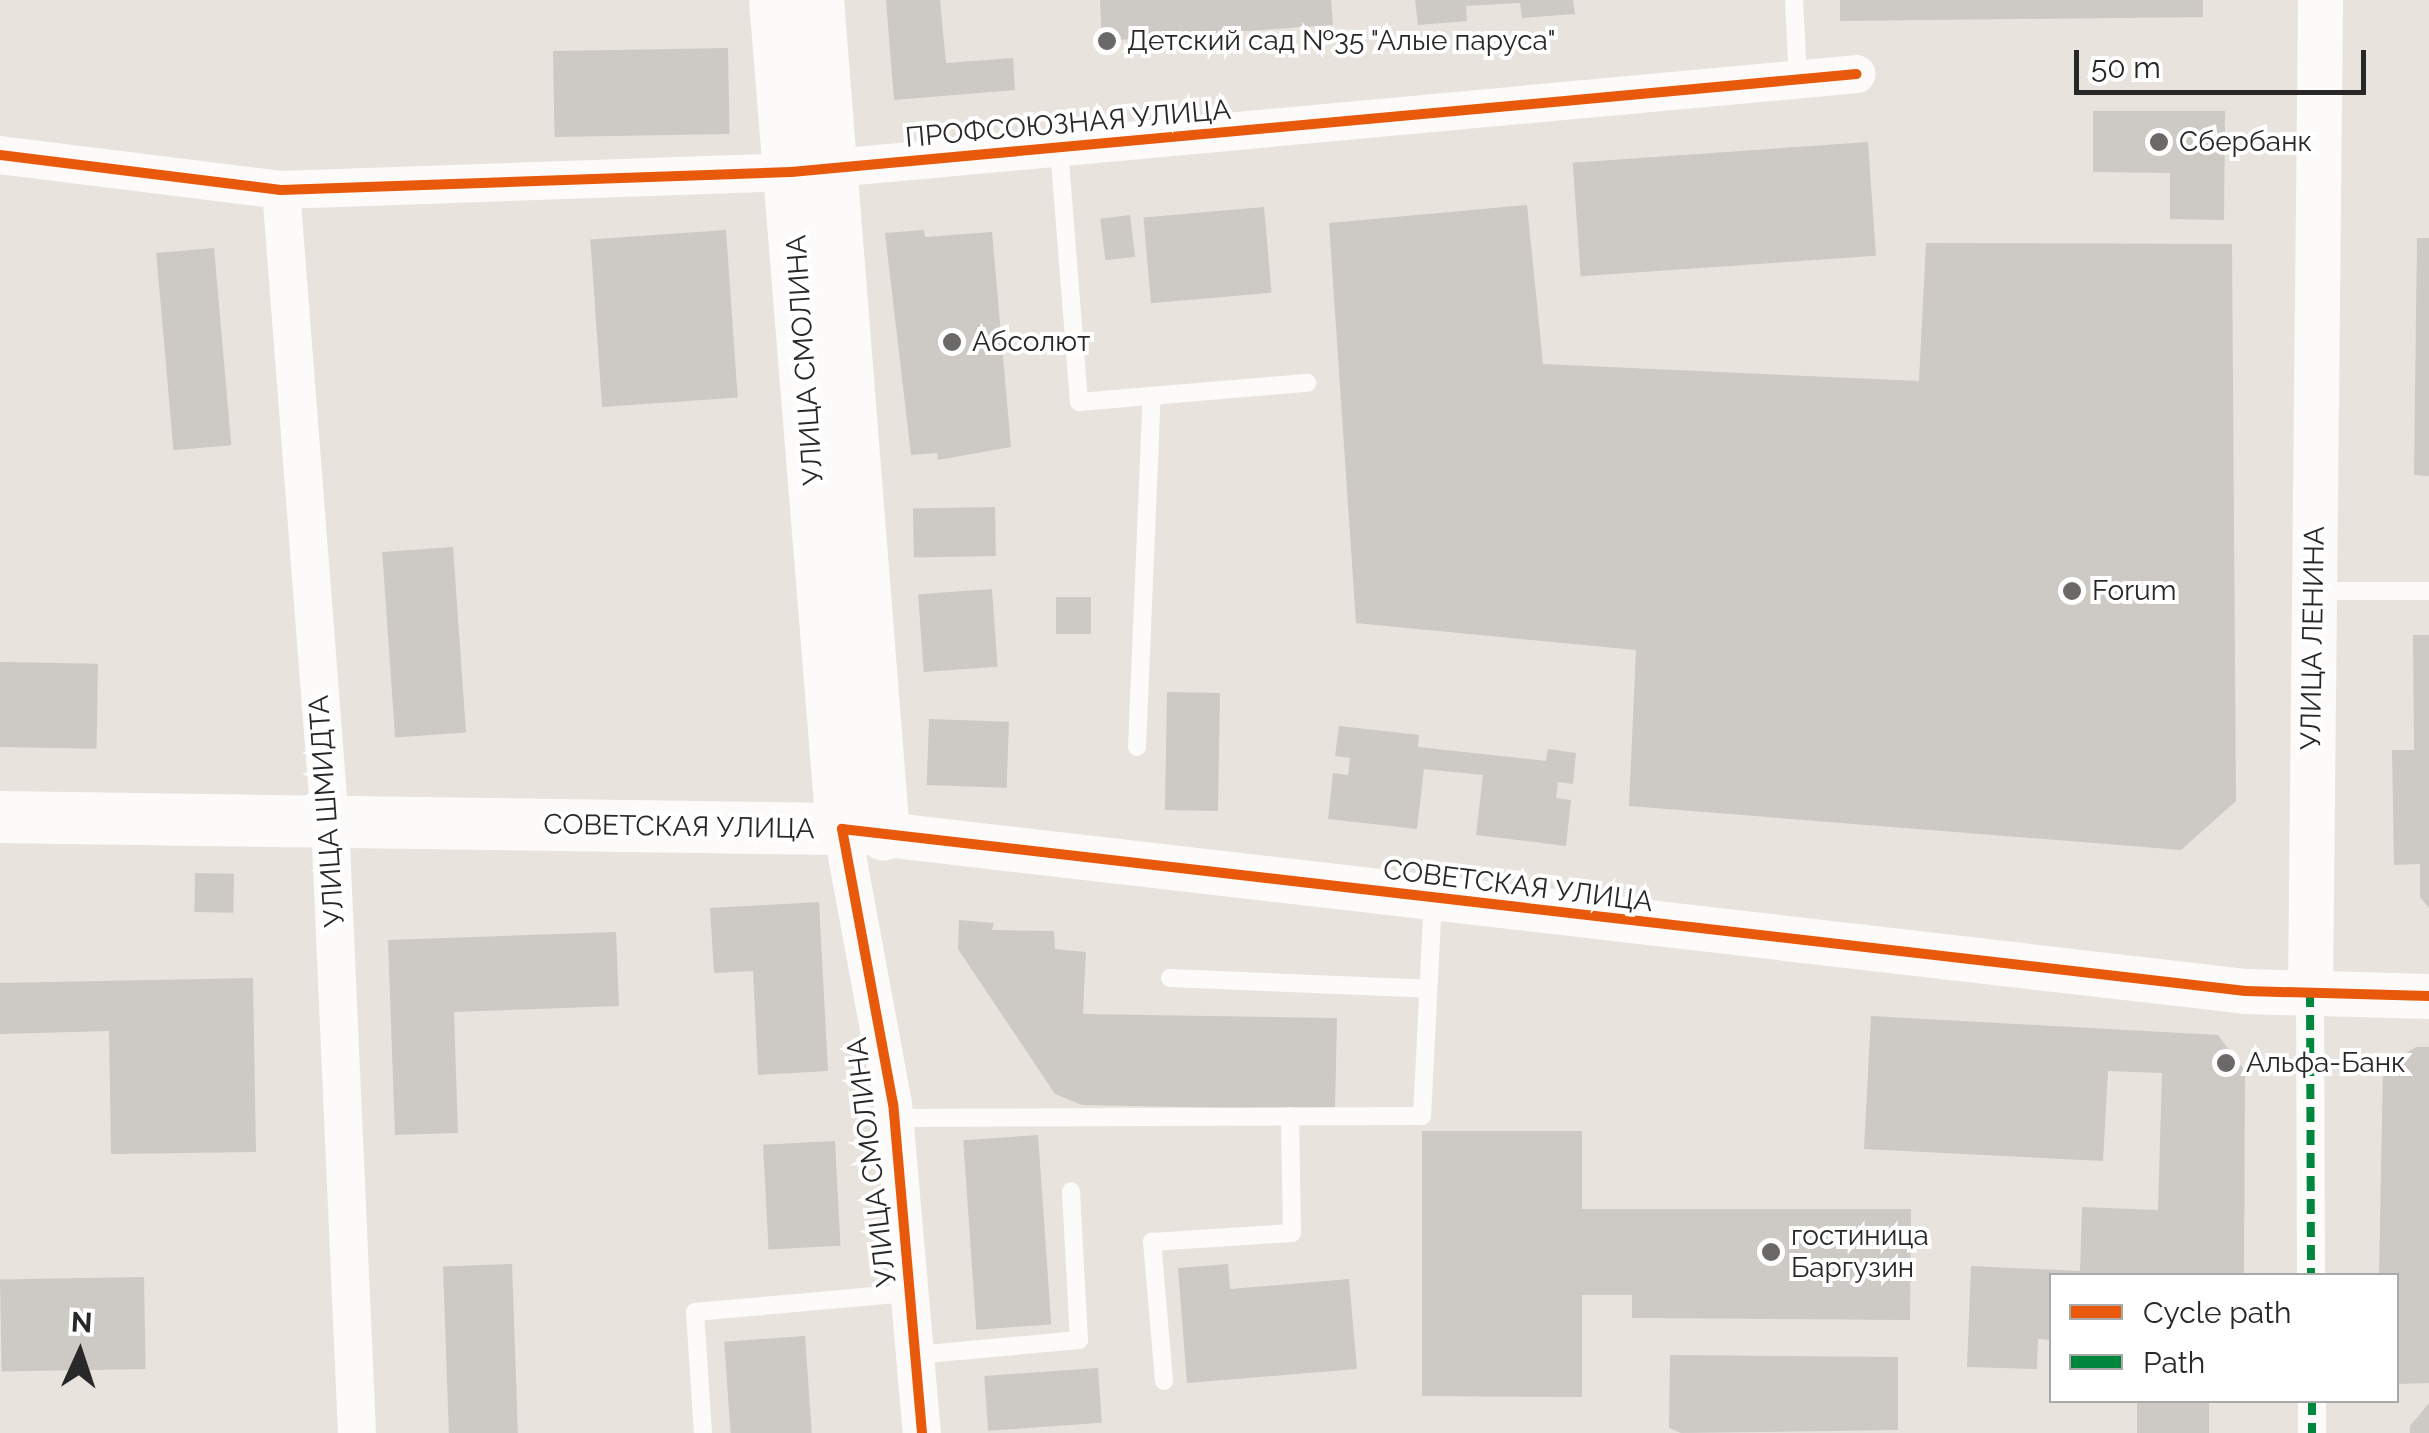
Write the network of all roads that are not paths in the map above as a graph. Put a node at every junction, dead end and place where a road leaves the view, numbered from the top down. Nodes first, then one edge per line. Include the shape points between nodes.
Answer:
1 (775, 0) edge
2 (818, 0) edge
3 (1794, 0) edge
4 (2320, 0) edge
5 (1857, 74) dead end
6 (1798, 79) junction
7 (1059, 148) junction
8 (0, 155) edge
9 (811, 169) junction
10 (281, 190) junction
11 (1307, 384) dead end
12 (1152, 396) junction
13 (2314, 591) junction
14 (2429, 592) edge
15 (1136, 747) dead end
16 (0, 818) edge
17 (330, 822) junction
18 (863, 831) junction
19 (1433, 898) junction
20 (1170, 978) dead end
21 (1428, 989) junction
22 (2310, 992) junction
23 (2429, 996) edge
24 (1290, 1116) junction
25 (894, 1118) junction
26 (1071, 1191) dead end
27 (2312, 1273) edge
28 (910, 1294) junction
29 (915, 1354) junction
30 (1164, 1381) dead end
31 (2312, 1403) edge
32 (356, 1433) edge
33 (702, 1433) edge
34 (922, 1433) edge
35 (2312, 1433) edge

1 - 9 main road, УЛИЦА СМОЛИНА
2 - 9 main road
3 - 6 lane
4 - 13 street, УЛИЦА ЛЕНИНА
5 - 6 street, ПРОФСОЮЗНАЯ УЛИЦА
6 - 7 street, ПРОФСОЮЗНАЯ УЛИЦА
7 - 9 street, ПРОФСОЮЗНАЯ УЛИЦА
7 - 12 lane via 1079,402
8 - 10 street, ПРОФСОЮЗНАЯ УЛИЦА
9 - 10 street, ПРОФСОЮЗНАЯ УЛИЦА
9 - 18 main road, УЛИЦА СМОЛИНА
10 - 17 street, УЛИЦА ШМИДТА
11 - 12 lane
12 - 15 lane
13 - 14 lane
13 - 22 street, УЛИЦА ЛЕНИНА
16 - 17 main road, СОВЕТСКАЯ УЛИЦА
17 - 18 main road, СОВЕТСКАЯ УЛИЦА
17 - 32 street, УЛИЦА ШМИДТА
18 - 19 street, СОВЕТСКАЯ УЛИЦА
18 - 25 street, УЛИЦА СМОЛИНА
19 - 21 lane
19 - 22 street, СОВЕТСКАЯ УЛИЦА via 1861,950
20 - 21 lane
21 - 24 lane via 1422,1116
22 - 23 street, СОВЕТСКАЯ УЛИЦА
22 - 27 street, УЛИЦА ЛЕНИНА
24 - 25 lane
24 - 30 lane via 1292,1233 1152,1242
25 - 28 street, УЛИЦА СМОЛИНА
26 - 29 lane via 1079,1340
28 - 29 street, УЛИЦА СМОЛИНА
28 - 33 lane via 695,1312
29 - 34 street, УЛИЦА СМОЛИНА
31 - 35 street

